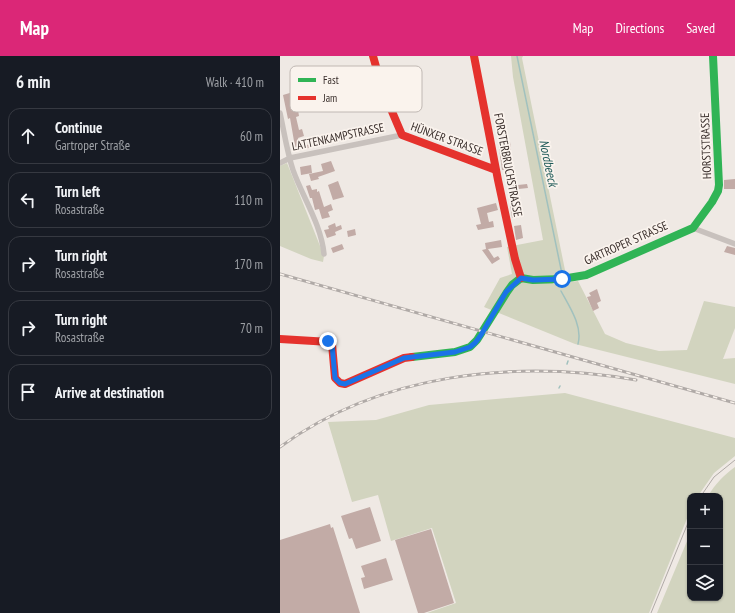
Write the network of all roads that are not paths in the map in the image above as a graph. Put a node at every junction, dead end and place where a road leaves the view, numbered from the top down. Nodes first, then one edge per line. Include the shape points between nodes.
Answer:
1 (373, 56) edge
2 (474, 56) edge
3 (714, 56) edge
4 (376, 66) edge
5 (392, 112) edge
6 (280, 113) edge
7 (402, 135) junction
8 (290, 158) junction
9 (280, 163) edge
10 (496, 170) junction
11 (693, 228) junction
12 (735, 244) edge
13 (324, 254) dead end
14 (521, 278) junction
15 (280, 340) edge

1 - 4 street, HÜNXER STRASSE
2 - 10 street, FORSTERBRUCHSTRASSE
3 - 11 street, HORSTSTRASSE via 719,185 712,202
5 - 7 street, HÜNXER STRASSE
6 - 8 street
7 - 8 street, LATTENKAMPSTRASSE
7 - 10 street, HÜNXER STRASSE
8 - 9 street, LATTENKAMPSTRASSE
8 - 13 street via 317,226
10 - 14 street, FORSTERBRUCHSTRASSE
11 - 12 street
11 - 14 street, GARTROPER STRASSE via 586,275 556,280
14 - 15 street via 506,292 481,335 470,347 455,352 404,358 345,384 335,378 330,342

